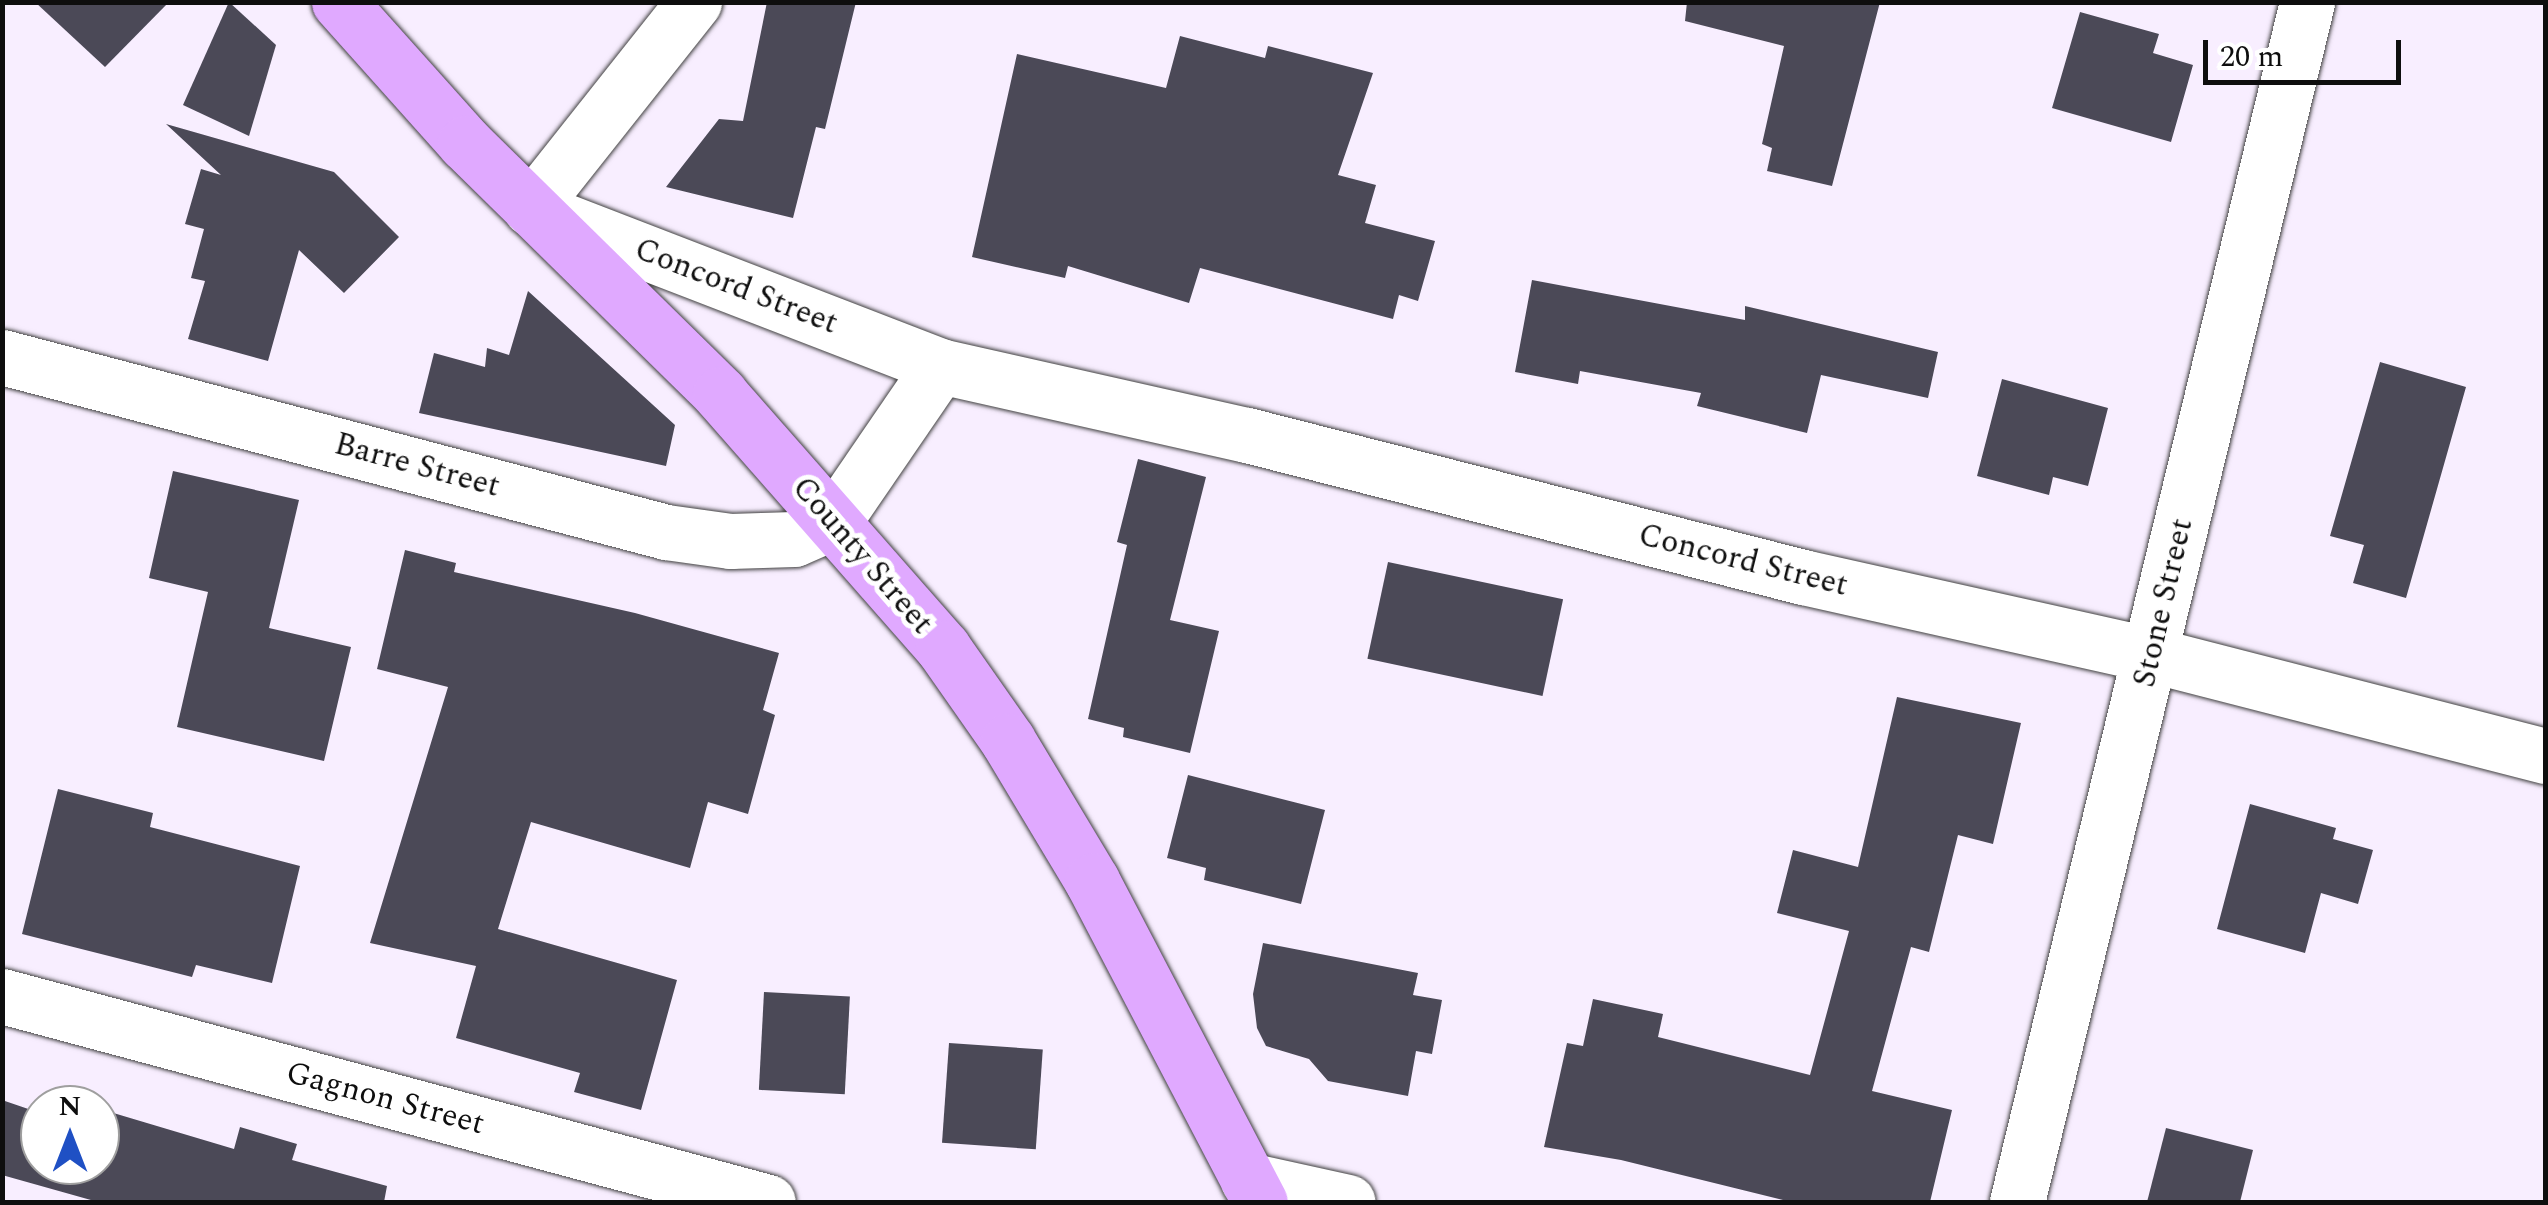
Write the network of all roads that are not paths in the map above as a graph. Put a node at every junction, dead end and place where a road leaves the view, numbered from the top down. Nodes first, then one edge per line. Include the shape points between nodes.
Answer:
1 (339, 2) edge
2 (694, 2) edge
3 (2307, 2) edge
4 (531, 208) junction
5 (2, 357) edge
6 (940, 366) junction
7 (833, 522) junction
8 (2152, 656) junction
9 (2546, 756) edge
10 (2, 996) edge
11 (1254, 1191) edge
12 (768, 1202) edge
13 (1348, 1202) edge
14 (2017, 1202) edge

1 - 4 street, County Street
2 - 4 street
3 - 8 street, Stone Street
4 - 6 street, Concord Street
4 - 7 street, County Street via 720,394
5 - 7 street, Barre Street via 666,532 762,541 794,539
6 - 7 street
6 - 8 street, Concord Street
7 - 11 street, County Street via 943,648 1028,774 1100,896
8 - 9 street, Concord Street
8 - 14 street, Stone Street
10 - 12 street, Gagnon Street
11 - 13 street

